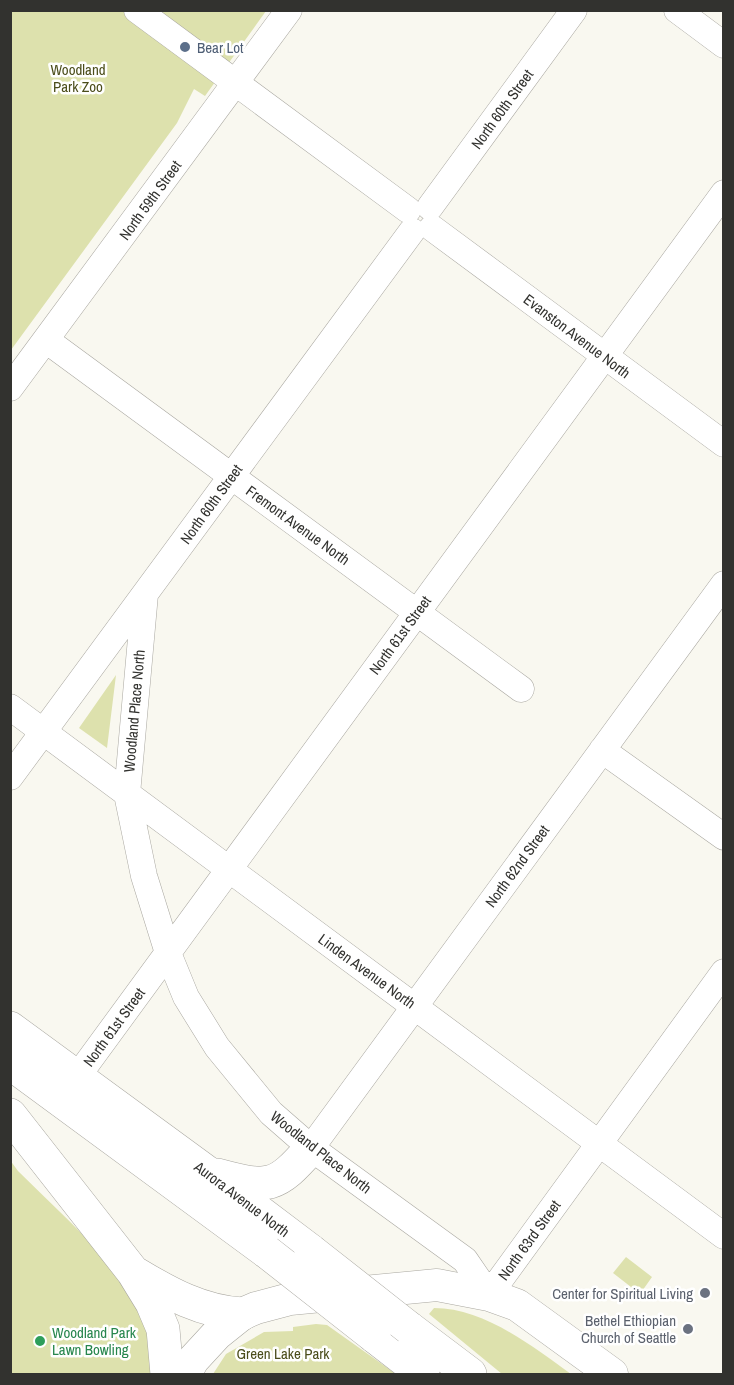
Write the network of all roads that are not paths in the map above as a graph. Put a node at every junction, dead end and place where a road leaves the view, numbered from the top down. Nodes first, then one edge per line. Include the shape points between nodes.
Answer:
1 (137, 10) edge
2 (289, 10) edge
3 (574, 10) edge
4 (677, 10) edge
5 (723, 45) edge
6 (236, 83) junction
7 (723, 193) edge
8 (420, 219) junction
9 (46, 340) junction
10 (604, 356) junction
11 (10, 388) edge
12 (723, 444) edge
13 (231, 475) junction
14 (723, 584) edge
15 (145, 594) junction
16 (417, 612) junction
17 (521, 689) dead end
18 (10, 707) edge
19 (44, 732) junction
20 (602, 750) junction
21 (10, 777) edge
22 (127, 794) junction
23 (723, 837) edge
24 (229, 870) junction
25 (168, 953) junction
26 (723, 972) edge
27 (415, 1006) junction
28 (10, 1028) edge
29 (10, 1063) edge
30 (78, 1077) junction
31 (10, 1115) edge
32 (599, 1144) junction
33 (311, 1148) junction
34 (208, 1173) junction
35 (723, 1236) edge
36 (133, 1272) junction
37 (489, 1294) junction
38 (242, 1314) junction
39 (167, 1374) edge
40 (185, 1374) edge
41 (423, 1374) edge
42 (470, 1374) edge
43 (612, 1374) edge

1 - 6 street, Evanston Avenue North
2 - 6 street, North 59th Street
3 - 8 street, North 60th Street
4 - 5 street
6 - 8 street, Evanston Avenue North
6 - 9 street, North 59th Street
7 - 10 street, North 61st Street
8 - 10 street, Evanston Avenue North
8 - 13 street, North 60th Street
9 - 11 street, North 59th Street
9 - 13 street, Fremont Avenue North
10 - 12 street, Evanston Avenue North
10 - 16 street, North 61st Street
13 - 15 street, North 60th Street
13 - 16 street, Fremont Avenue North
14 - 20 street, North 62nd Street
15 - 19 street, North 60th Street
15 - 22 street, Woodland Place North
16 - 17 street, Fremont Avenue North
16 - 24 street, North 61st Street
18 - 19 street, Linden Avenue North
19 - 21 street, North 60th Street
19 - 22 street, Linden Avenue North
20 - 23 street
20 - 27 street, North 62nd Street
22 - 24 street, Linden Avenue North
22 - 25 street, Woodland Place North via 144,876
24 - 25 street, North 61st Street
24 - 27 street, Linden Avenue North
25 - 30 street, North 61st Street
25 - 33 street, Woodland Place North via 186,997 217,1047 270,1113
26 - 32 street, North 63rd Street
27 - 32 street, Linden Avenue North
27 - 33 street, North 62nd Street
28 - 30 highway, Aurora Avenue North
29 - 41 highway, Aurora Avenue North, bridge via 267,1252
30 - 34 highway, Aurora Avenue North
31 - 36 highway
32 - 35 street, Linden Avenue North
32 - 37 street, North 63rd Street
33 - 34 highway via 287,1174 272,1182 249,1183
33 - 37 street, Woodland Place North via 465,1260
34 - 42 highway, Aurora Avenue North, bridge
36 - 38 highway via 187,1301
36 - 39 highway via 158,1315
37 - 38 main road, North 63rd Street via 437,1285 290,1299
37 - 43 main road via 517,1305
38 - 40 main road, North 63rd Street via 204,1346

